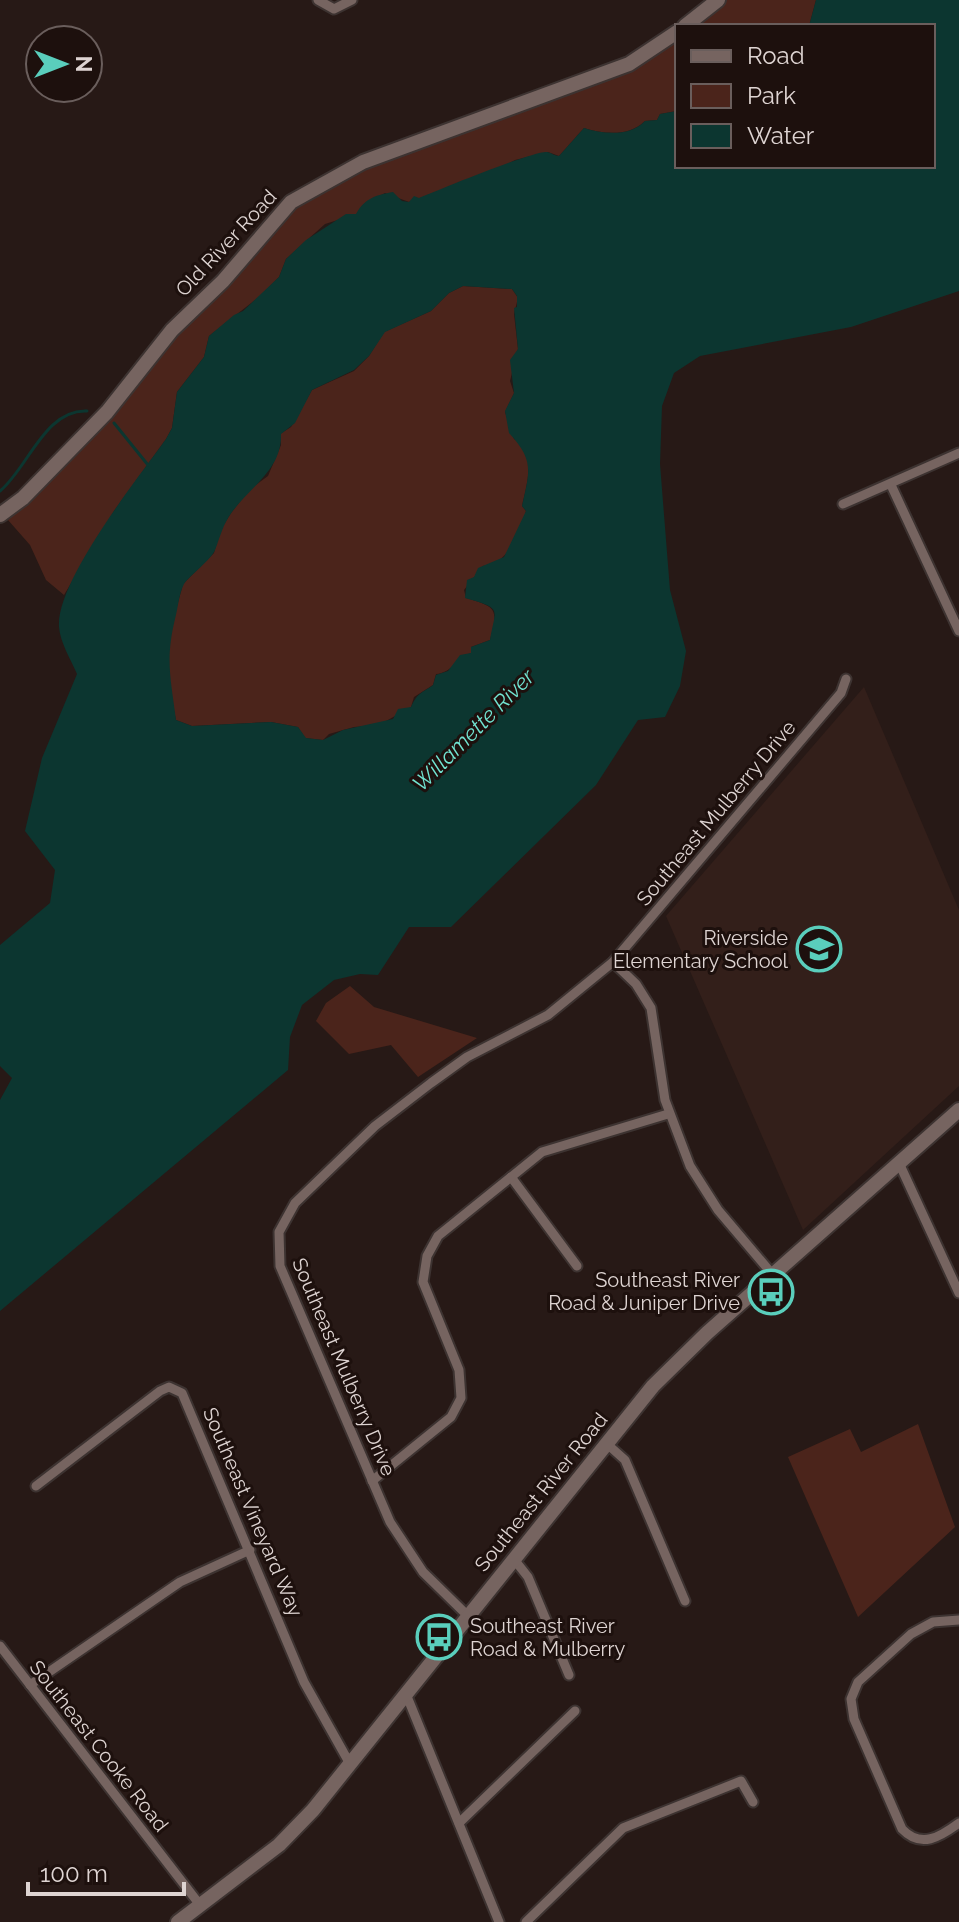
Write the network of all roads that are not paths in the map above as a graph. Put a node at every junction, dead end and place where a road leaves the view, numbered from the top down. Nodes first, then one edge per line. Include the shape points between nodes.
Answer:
1 (318, 0) edge
2 (352, 0) edge
3 (718, 0) edge
4 (688, 24) edge
5 (675, 33) edge
6 (959, 453) edge
7 (891, 485) junction
8 (843, 504) dead end
9 (0, 515) edge
10 (959, 631) edge
11 (846, 679) dead end
12 (613, 962) junction
13 (959, 1110) edge
14 (668, 1114) junction
15 (899, 1163) junction
16 (511, 1177) junction
17 (577, 1266) dead end
18 (773, 1275) junction
19 (959, 1293) edge
20 (606, 1443) junction
21 (372, 1481) junction
22 (36, 1486) dead end
23 (250, 1550) junction
24 (513, 1558) junction
25 (685, 1601) dead end
26 (468, 1616) junction
27 (959, 1620) edge
28 (0, 1646) edge
29 (569, 1675) dead end
30 (30, 1685) junction
31 (406, 1694) junction
32 (575, 1711) dead end
33 (350, 1764) junction
34 (753, 1802) dead end
35 (459, 1823) junction
36 (959, 1823) edge
37 (200, 1905) junction
38 (182, 1921) edge
39 (499, 1922) edge
40 (526, 1922) edge

1 - 2 street via 334,9
3 - 4 street
5 - 9 street, Old River Road via 629,64 363,162 291,202 172,330 107,412
6 - 7 street
7 - 8 street
7 - 10 street
11 - 12 street, Southeast Mulberry Drive via 841,693
12 - 14 street via 636,984 654,1017
12 - 21 street, Southeast Mulberry Drive via 548,1015 467,1057 375,1126 283,1221 277,1244 280,1266
13 - 15 street, Southeast River Road
14 - 16 street via 542,1152
14 - 18 street via 707,1193
15 - 18 street, Southeast River Road
15 - 19 street
16 - 17 street
16 - 21 street via 438,1236 424,1269 426,1295 461,1378 459,1406
18 - 20 street, Southeast River Road via 668,1371
20 - 24 street, Southeast River Road
20 - 25 street via 625,1460
21 - 26 street, Southeast Mulberry Drive via 411,1557
22 - 23 street, Southeast Vineyard Way via 132,1409 160,1391 176,1388 187,1402
23 - 30 street via 180,1582
23 - 33 street, Southeast Vineyard Way via 309,1693
24 - 26 street, Southeast River Road
24 - 29 street via 528,1577
26 - 31 street, Southeast River Road
27 - 36 street via 933,1622 911,1634 858,1682 851,1708 908,1836 928,1840
28 - 30 street, Southeast Cooke Road
30 - 37 street, Southeast Cooke Road
31 - 33 street, Southeast River Road
31 - 35 street
32 - 35 street
33 - 37 street, Southeast River Road via 297,1828
34 - 40 street via 741,1781 623,1828
35 - 39 street
37 - 38 street, Southeast River Road

